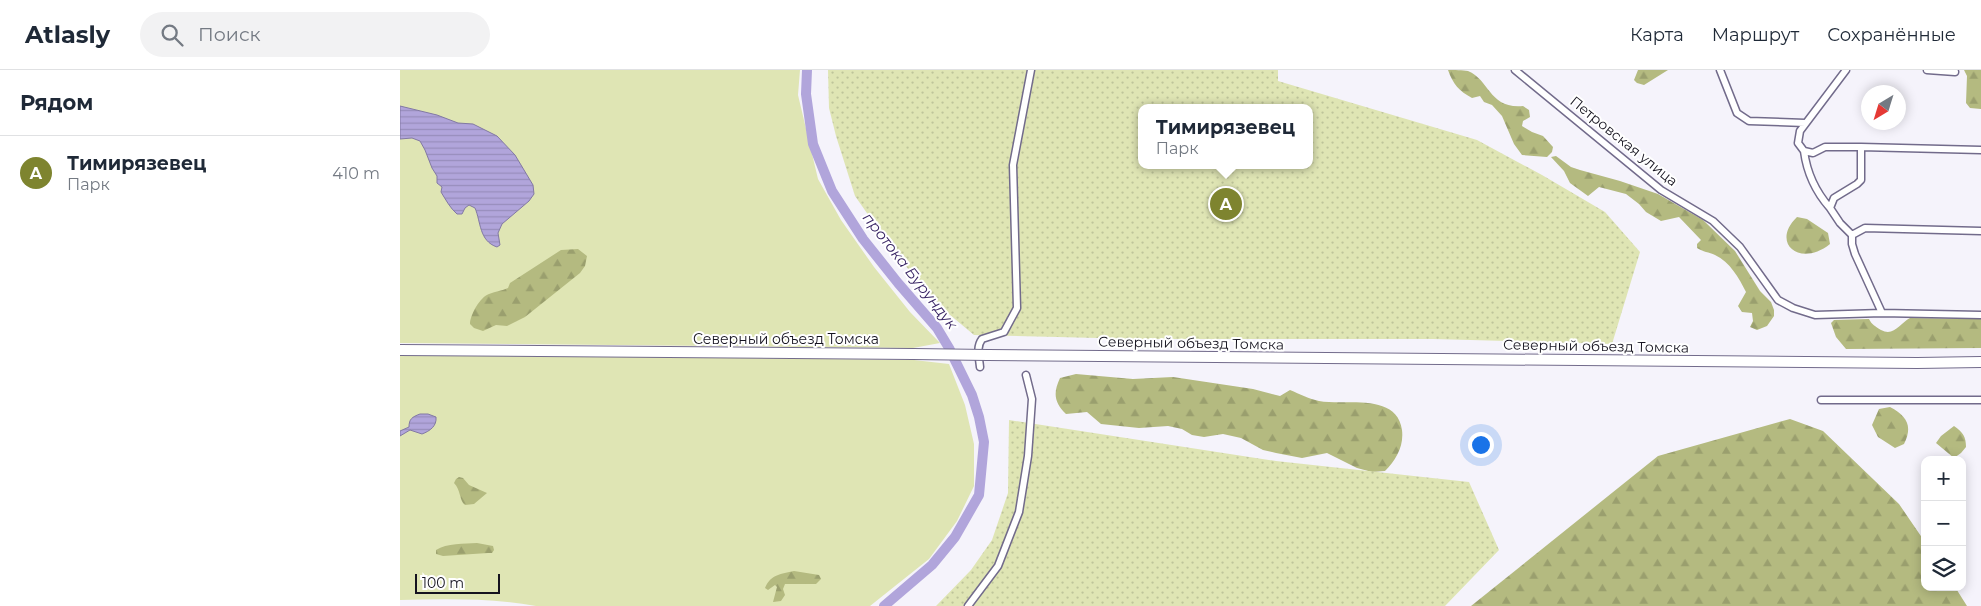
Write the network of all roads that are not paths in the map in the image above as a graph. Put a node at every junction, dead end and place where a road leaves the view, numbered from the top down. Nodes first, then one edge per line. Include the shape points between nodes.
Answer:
1 (1030, 70) edge
2 (1515, 70) edge
3 (1720, 70) edge
4 (1846, 70) edge
5 (1927, 70) edge
6 (1955, 72) dead end
7 (1805, 123) junction
8 (1861, 147) junction
9 (1981, 150) edge
10 (1804, 151) junction
11 (1830, 208) junction
12 (1981, 231) edge
13 (1852, 235) junction
14 (1882, 313) junction
15 (1981, 315) edge
16 (400, 350) edge
17 (1981, 362) edge
18 (980, 367) dead end
19 (1026, 375) dead end
20 (1821, 400) dead end
21 (1981, 400) edge
22 (968, 606) edge

1 - 18 street via 1014,166 1017,308 1004,332 982,339 978,345
2 - 14 street, Петровская улица via 1661,190 1727,233 1778,300 1815,314
3 - 7 street via 1737,113 1743,118 1749,121
4 - 7 street
5 - 6 street
7 - 10 street via 1798,136 1798,143
8 - 9 street
8 - 10 street via 1825,147 1813,153
8 - 11 street via 1860,180 1834,198
10 - 11 street via 1806,169 1819,196
11 - 13 street
12 - 13 street via 1865,228
13 - 14 street via 1855,254
14 - 15 street, Петровская улица
16 - 17 main road, Северный объезд Томска, bridge
19 - 22 street via 1032,399 1028,456 1018,512 998,566
20 - 21 street

